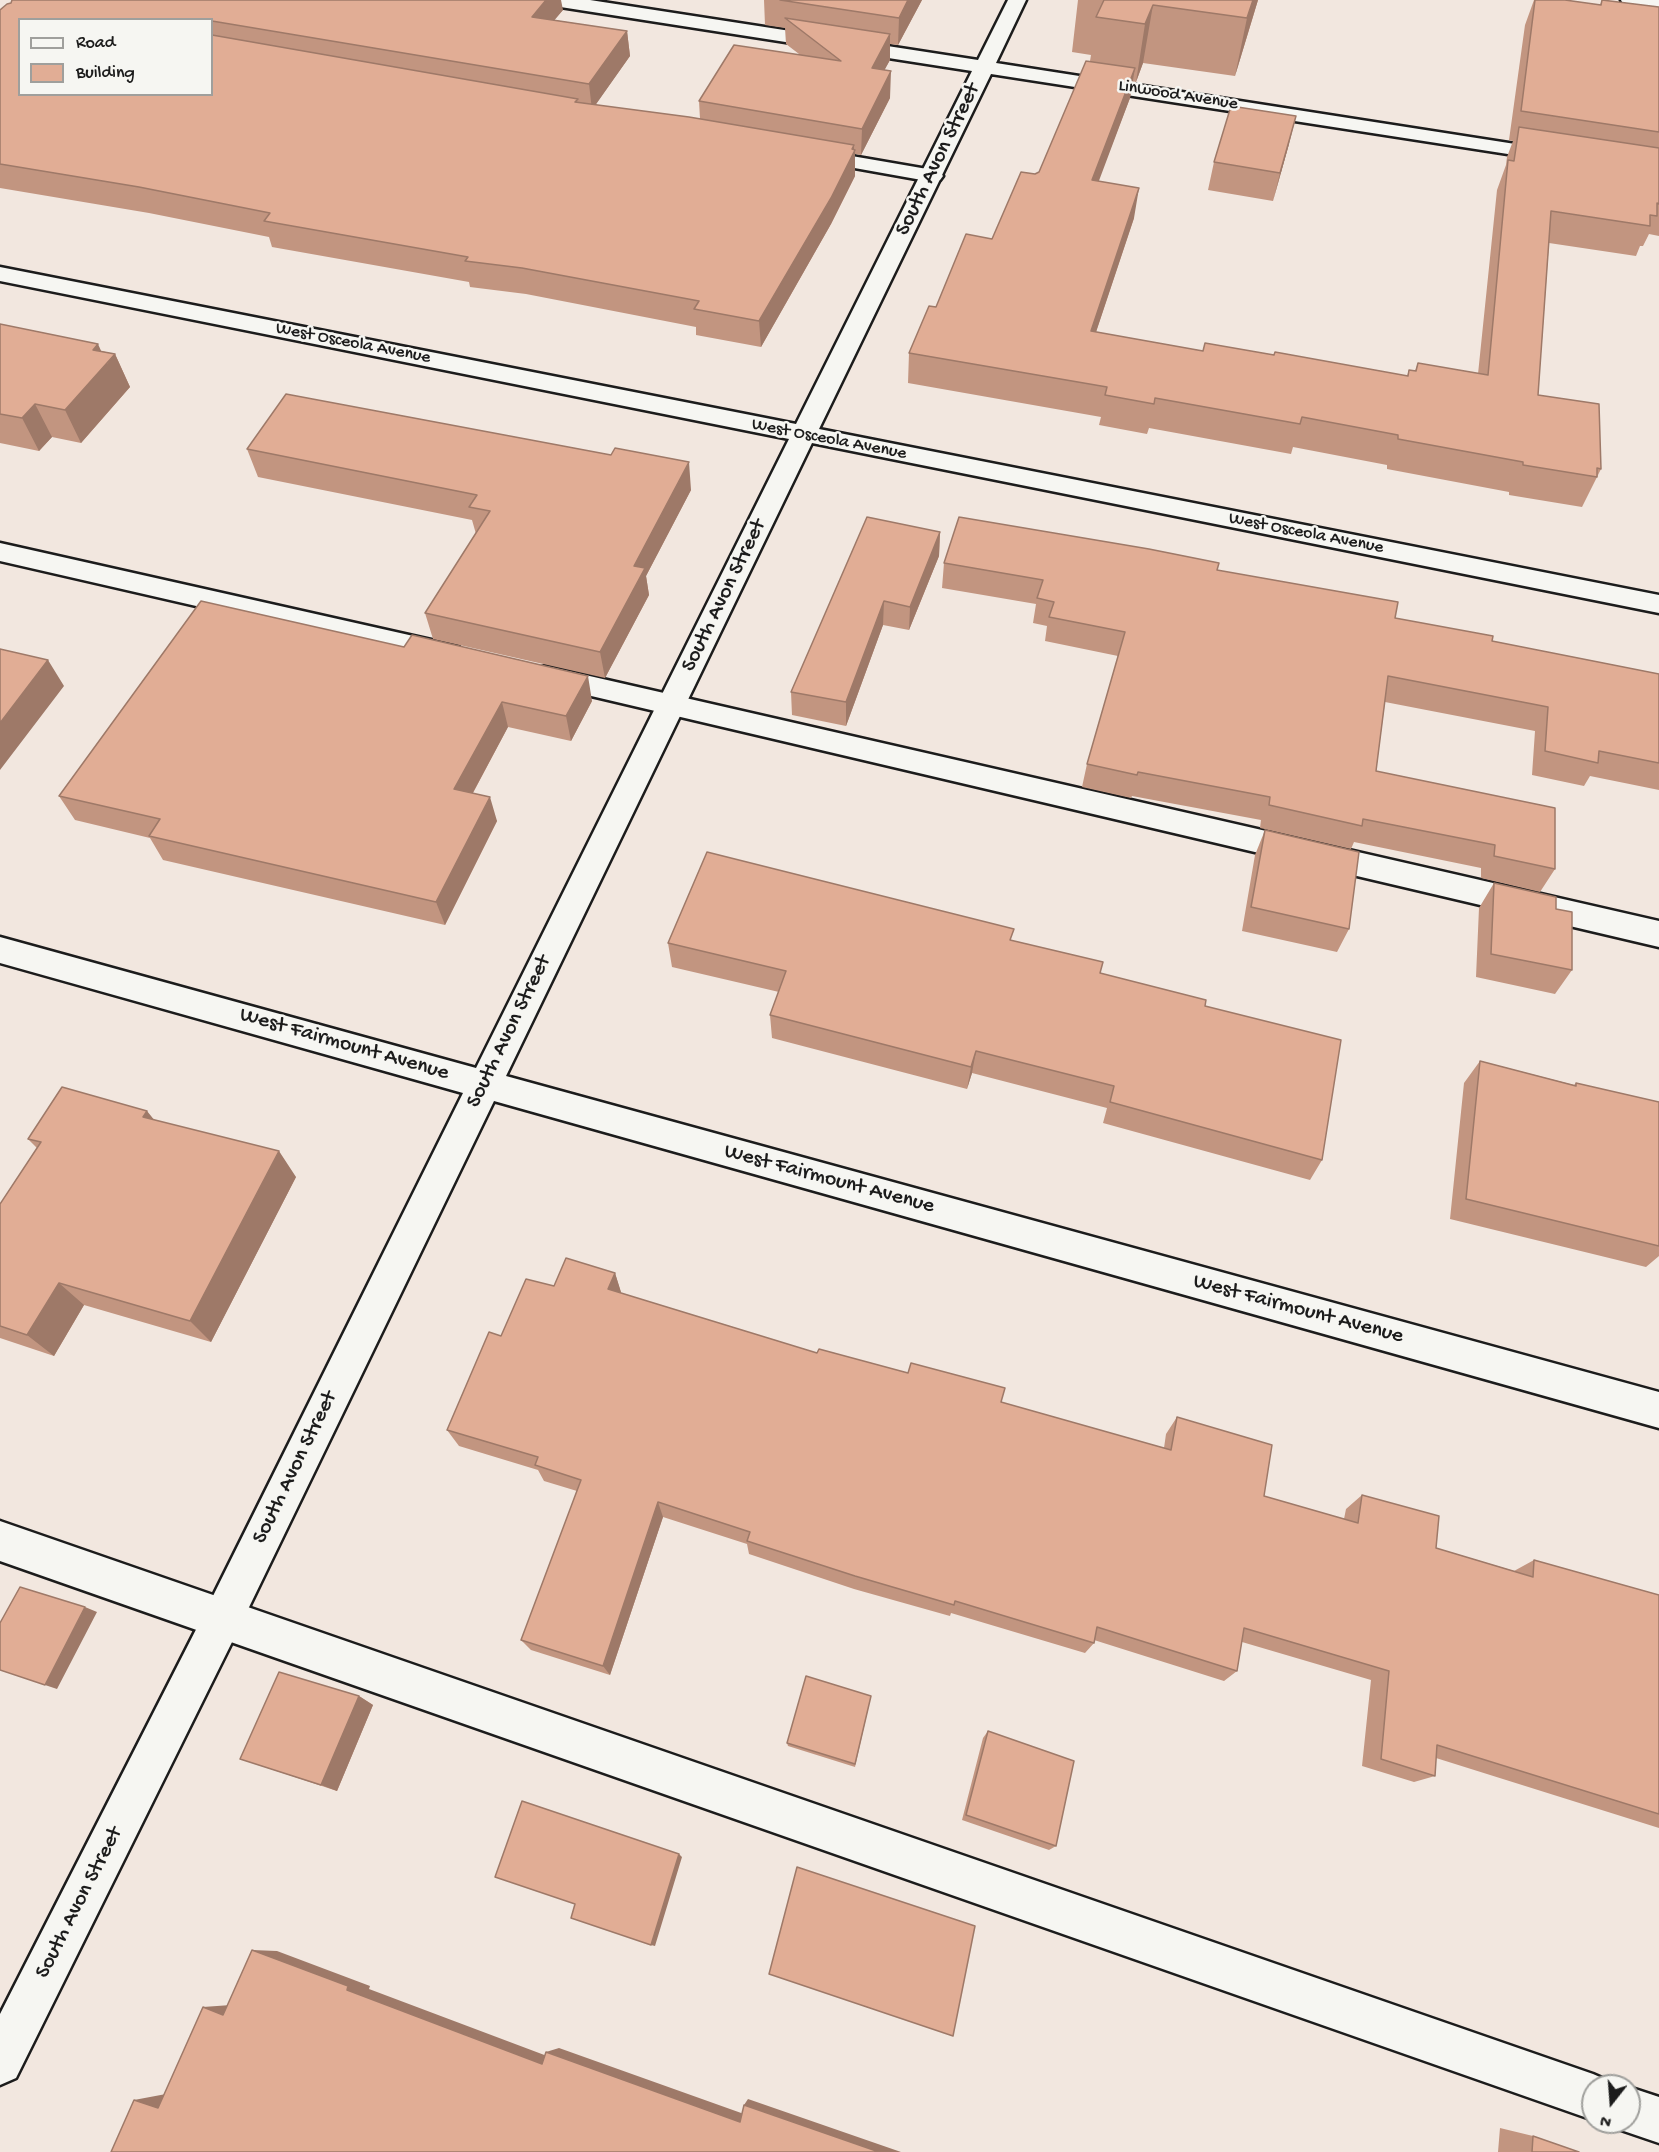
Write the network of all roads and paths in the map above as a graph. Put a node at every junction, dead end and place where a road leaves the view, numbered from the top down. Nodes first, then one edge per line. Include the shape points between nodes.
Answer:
1 (554, 0) edge
2 (1017, 0) edge
3 (1630, 0) edge
4 (1659, 4) edge
5 (985, 66) junction
6 (789, 151) edge
7 (1577, 159) edge
8 (933, 176) junction
9 (0, 274) edge
10 (803, 434) junction
11 (0, 552) edge
12 (1659, 604) edge
13 (472, 660) edge
14 (518, 670) edge
15 (672, 706) junction
16 (1659, 934) edge
17 (0, 950) edge
18 (484, 1085) junction
19 (1659, 1410) edge
20 (0, 1541) edge
21 (223, 1618) junction
22 (0, 2062) edge
23 (1581, 2093) edge
24 (1641, 2114) edge
25 (1659, 2120) edge

1 - 5 street, Linwood Avenue
2 - 5 street, South Avon Street
3 - 4 street
5 - 7 street, Linwood Avenue
5 - 8 street, South Avon Street
6 - 8 street
8 - 10 street, South Avon Street
9 - 10 street, West Osceola Avenue
10 - 12 street, West Osceola Avenue
10 - 15 street, South Avon Street
11 - 13 street
14 - 15 street
15 - 16 street
15 - 18 street, South Avon Street
17 - 18 street, West Fairmount Avenue
18 - 19 street, West Fairmount Avenue
18 - 21 street, South Avon Street
20 - 21 street
21 - 22 street, South Avon Street
21 - 23 street
24 - 25 street

